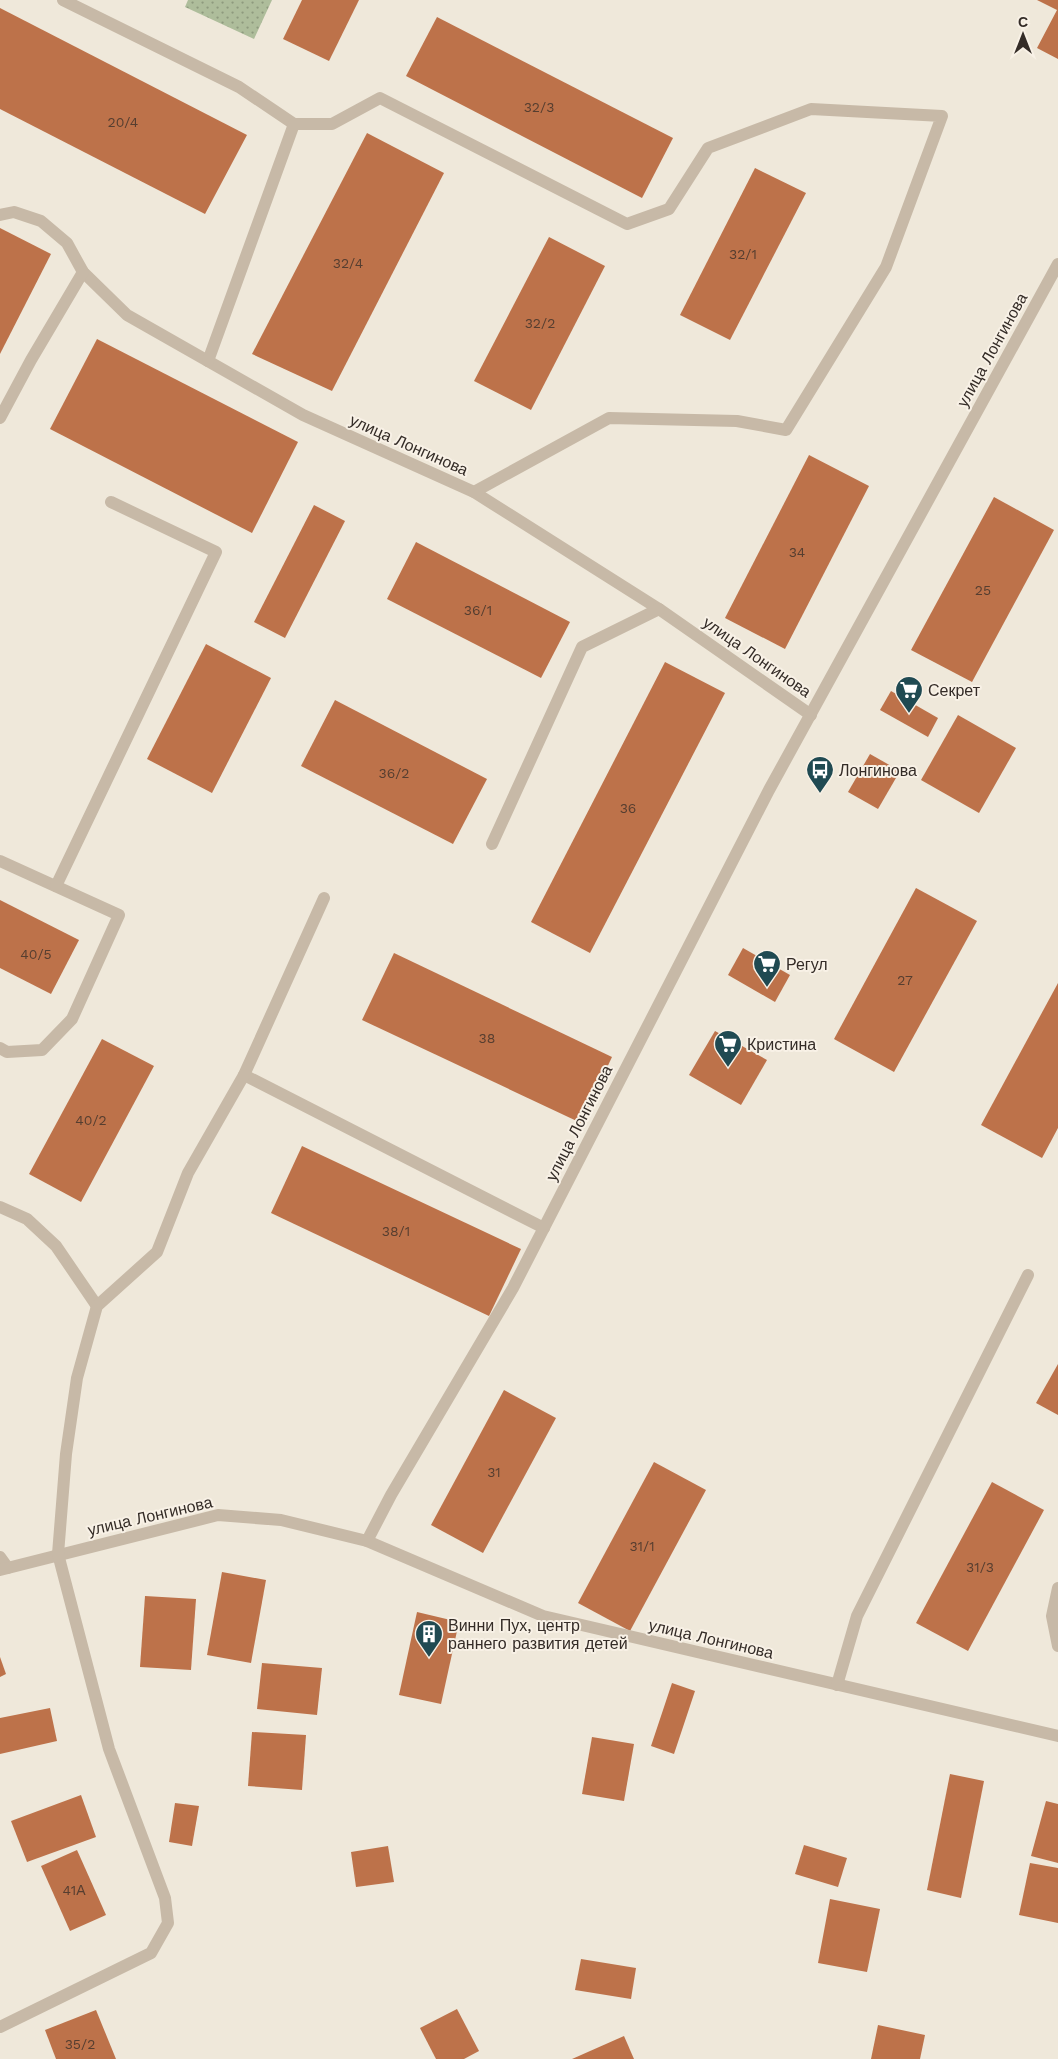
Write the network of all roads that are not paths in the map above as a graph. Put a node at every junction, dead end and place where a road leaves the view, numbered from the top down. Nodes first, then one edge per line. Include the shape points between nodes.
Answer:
1 (63, 0) edge
2 (294, 124) junction
3 (0, 215) edge
4 (1058, 264) edge
5 (83, 272) junction
6 (208, 361) junction
7 (0, 418) edge
8 (474, 492) junction
9 (111, 502) dead end
10 (659, 609) junction
11 (812, 715) junction
12 (492, 844) dead end
13 (0, 860) edge
14 (56, 886) junction
15 (324, 898) dead end
16 (0, 1048) edge
17 (244, 1075) junction
18 (0, 1206) edge
19 (544, 1228) junction
20 (1028, 1275) dead end
21 (97, 1306) junction
22 (368, 1541) junction
23 (58, 1554) junction
24 (3, 1565) edge
25 (1058, 1588) edge
26 (1058, 1646) edge
27 (837, 1685) junction
28 (1058, 1736) edge
29 (0, 2027) edge

1 - 2 street via 239,87
2 - 6 street
2 - 8 street via 332,124 380,98 626,224 669,209 708,148 811,109 942,116 886,267 786,430 737,421 609,418
3 - 5 street, улица Лонгинова via 14,212 41,221 67,243
4 - 11 street, улица Лонгинова
5 - 6 street, улица Лонгинова via 127,315
5 - 7 street
6 - 8 street, улица Лонгинова via 303,415
8 - 10 street, улица Лонгинова
9 - 14 street via 216,552
10 - 11 street, улица Лонгинова
10 - 12 street via 582,648
11 - 19 street, улица Лонгинова via 769,790
13 - 14 street
14 - 16 street via 119,915 72,1019 42,1050 7,1052
15 - 17 street
17 - 19 street
17 - 21 street via 188,1172 157,1252
18 - 21 street via 26,1219 56,1246
19 - 22 street, улица Лонгинова
20 - 27 street via 857,1616
21 - 23 street via 77,1378 66,1454
22 - 23 street, улица Лонгинова via 282,1520 218,1515
22 - 27 street, улица Лонгинова via 543,1616
23 - 24 street, улица Лонгинова
23 - 29 street via 109,1749 165,1898 168,1923 150,1953
25 - 26 street via 1052,1616
27 - 28 street, улица Лонгинова

